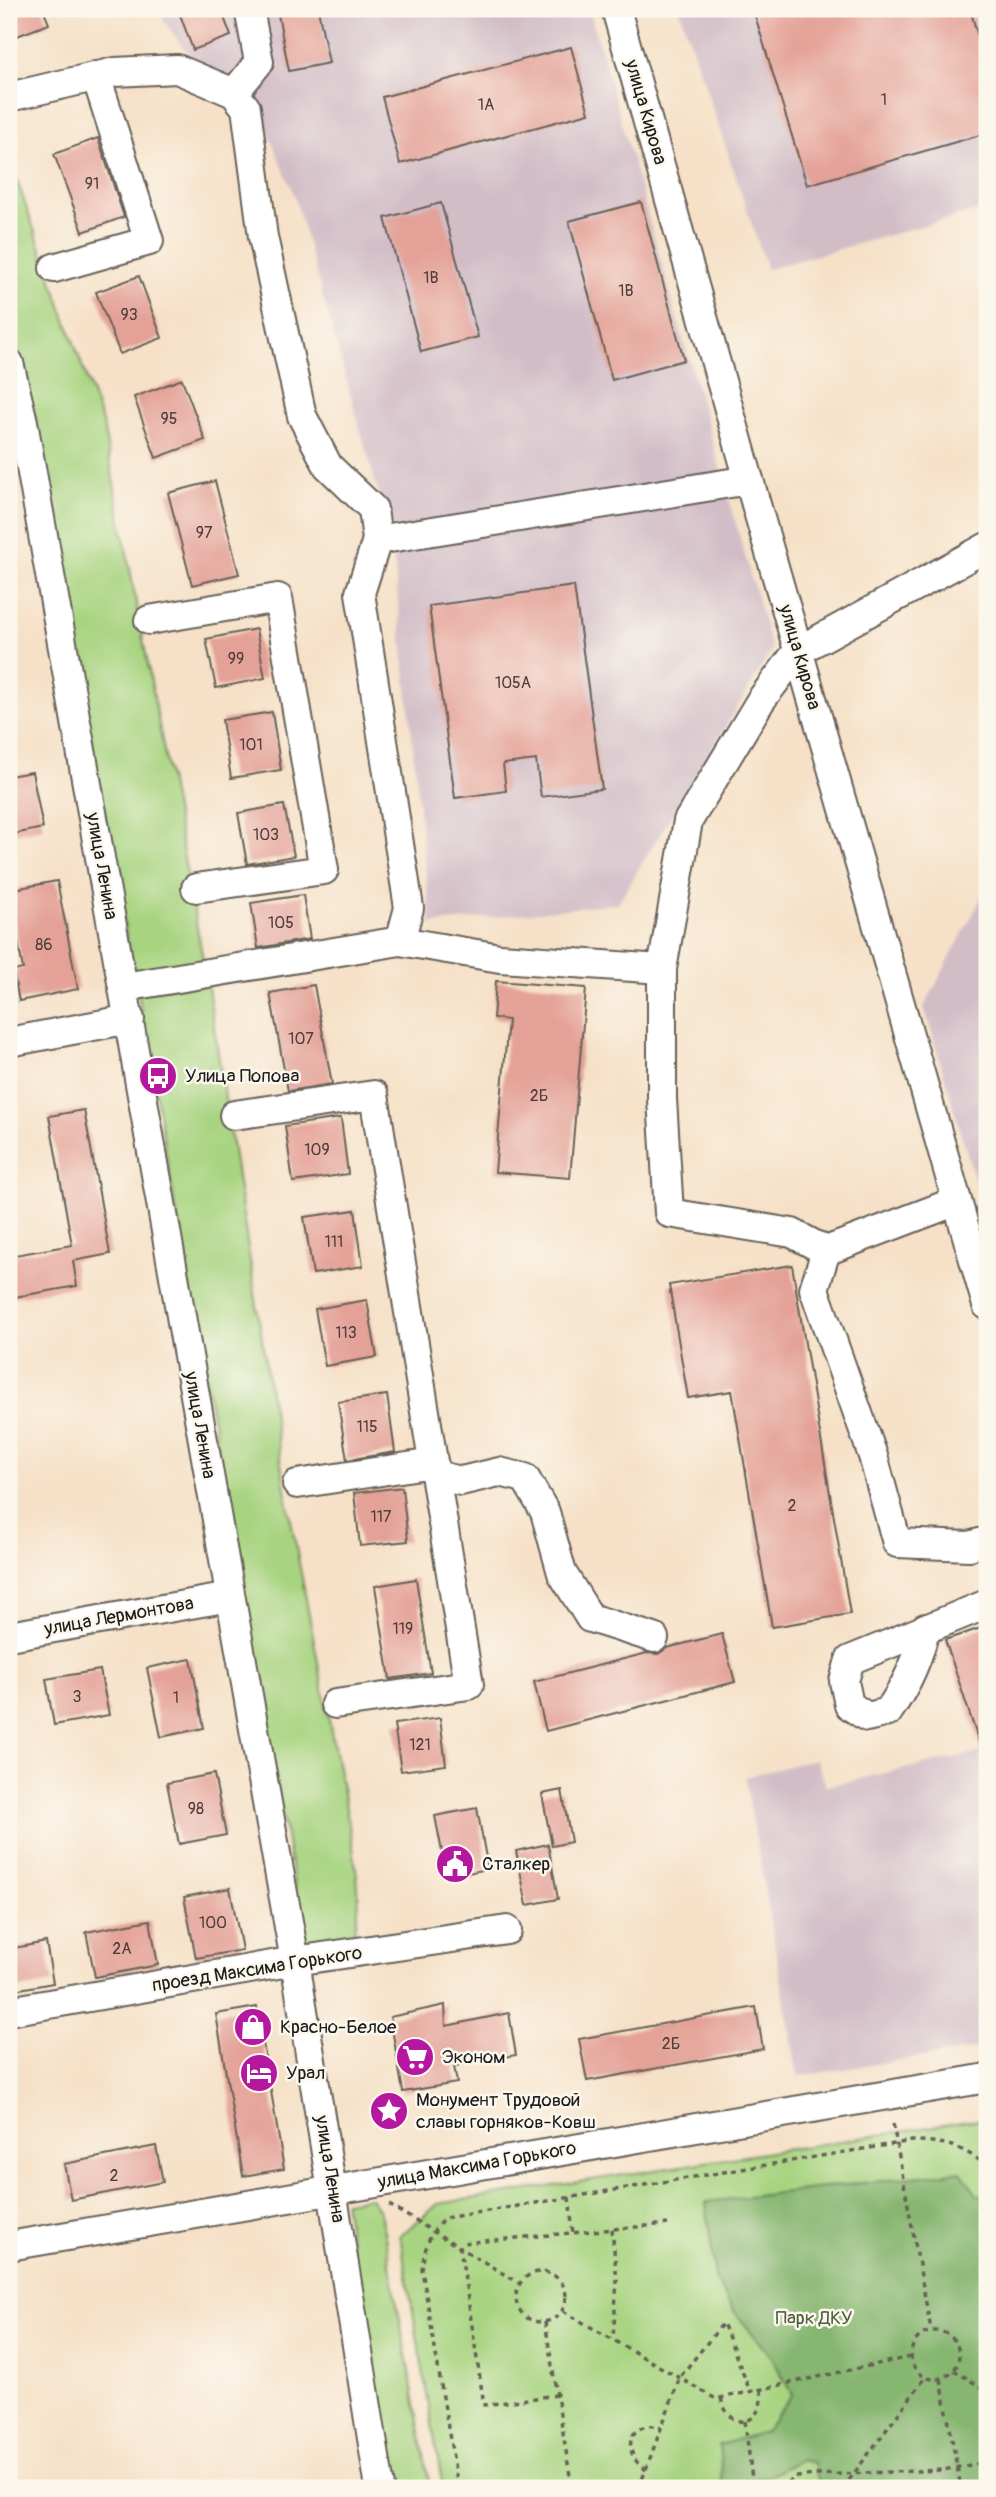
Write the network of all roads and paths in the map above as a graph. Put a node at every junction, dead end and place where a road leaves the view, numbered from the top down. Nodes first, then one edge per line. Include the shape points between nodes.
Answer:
1 (249, 9) edge
2 (616, 9) edge
3 (96, 76) junction
4 (234, 93) junction
5 (9, 97) edge
6 (54, 268) dead end
7 (9, 363) edge
8 (16, 423) edge
9 (749, 480) junction
10 (377, 540) junction
11 (987, 547) edge
12 (149, 620) dead end
13 (798, 651) junction
14 (196, 888) dead end
15 (400, 941) junction
16 (662, 969) junction
17 (124, 987) junction
18 (130, 1019) junction
19 (9, 1042) edge
20 (234, 1115) dead end
21 (957, 1200) junction
22 (826, 1251) junction
23 (987, 1305) edge
24 (434, 1469) junction
25 (297, 1484) dead end
26 (987, 1541) edge
27 (230, 1597) junction
28 (987, 1604) edge
29 (925, 1628) dead end
30 (9, 1636) edge
31 (654, 1638) dead end
32 (335, 1704) dead end
33 (507, 1930) dead end
34 (295, 1961) junction
35 (9, 2011) edge
36 (987, 2078) edge
37 (893, 2124) dead end
38 (897, 2144) junction
39 (987, 2166) edge
40 (334, 2190) junction
41 (569, 2197) junction
42 (389, 2205) dead end
43 (668, 2224) dead end
44 (612, 2229) junction
45 (433, 2231) junction
46 (573, 2233) junction
47 (9, 2246) edge
48 (460, 2247) junction
49 (520, 2283) junction
50 (563, 2311) junction
51 (545, 2322) junction
52 (932, 2330) junction
53 (614, 2339) junction
54 (910, 2357) junction
55 (954, 2370) junction
56 (680, 2377) junction
57 (925, 2378) junction
58 (941, 2379) junction
59 (761, 2389) junction
60 (750, 2391) junction
61 (987, 2391) edge
62 (557, 2395) junction
63 (721, 2398) junction
64 (746, 2421) junction
65 (661, 2427) junction
66 (987, 2462) edge
67 (957, 2468) junction
68 (646, 2470) junction
69 (854, 2474) junction
70 (380, 2488) edge
71 (458, 2488) edge
72 (572, 2488) edge
73 (639, 2488) edge
74 (753, 2488) edge
75 (779, 2488) edge
76 (843, 2488) edge
77 (961, 2488) edge

1 - 4 street via 259,62
2 - 9 street, улица Кирова
3 - 4 street via 177,69
3 - 5 street
3 - 6 street via 149,241
4 - 10 street via 246,108 263,237 302,416 328,466 373,509
7 - 8 street, улица Ленина
8 - 17 street, улица Ленина
9 - 10 street
9 - 13 street, улица Кирова
10 - 15 street via 360,593 410,908
11 - 13 street
12 - 14 street via 278,598 324,870
13 - 16 street via 761,699 688,821
13 - 21 street, улица Кирова
15 - 16 street via 500,957
15 - 17 street
16 - 22 street via 662,1099 669,1213 792,1233
17 - 18 street, улица Ленина
18 - 19 street
18 - 27 street, улица Ленина
20 - 24 street via 374,1095
21 - 22 street
21 - 23 street, улица Кирова
22 - 26 street via 814,1289 873,1456 897,1544 969,1546
24 - 25 street
24 - 31 street via 461,1480 499,1472 525,1478 545,1512 562,1573 590,1618
24 - 32 street via 469,1685
27 - 30 street, улица Лермонтова
27 - 34 street, улица Ленина
28 - 29 street via 904,1636 850,1660 844,1681 849,1705 866,1717 888,1712 904,1689
33 - 34 street, проезд Максима Горького
34 - 35 street, проезд Максима Горького
34 - 40 street, улица Ленина
36 - 40 street, улица Максима Горького
37 - 38 path
38 - 39 path via 937,2141 961,2149
38 - 41 path
38 - 52 path
40 - 47 street, улица Максима Горького
40 - 70 street, улица Ленина
41 - 45 path via 457,2215 445,2218
41 - 46 path
42 - 45 path
43 - 44 path
44 - 46 path
44 - 53 path via 617,2281
45 - 48 path
45 - 71 path via 422,2270
46 - 48 path via 463,2243
48 - 49 path
48 - 62 path via 484,2404
49 - 50 path via 537,2272 554,2275 566,2289
49 - 51 path via 516,2297 522,2313
50 - 51 path
50 - 53 path
51 - 62 path
52 - 54 path via 914,2341
52 - 55 path via 944,2332 956,2343 959,2360
53 - 56 path
54 - 57 path
54 - 59 path
55 - 58 path
55 - 61 path
56 - 60 path via 723,2323
56 - 63 path
56 - 65 path
57 - 58 path
57 - 69 path
58 - 67 path
59 - 60 path
59 - 64 path via 761,2408
60 - 63 path
62 - 72 path
63 - 64 path via 729,2416
64 - 74 path
65 - 68 path
65 - 68 path via 642,2427 631,2441 632,2458
66 - 67 path
67 - 69 path
67 - 77 path
68 - 73 path
69 - 75 path via 797,2477
69 - 76 path

